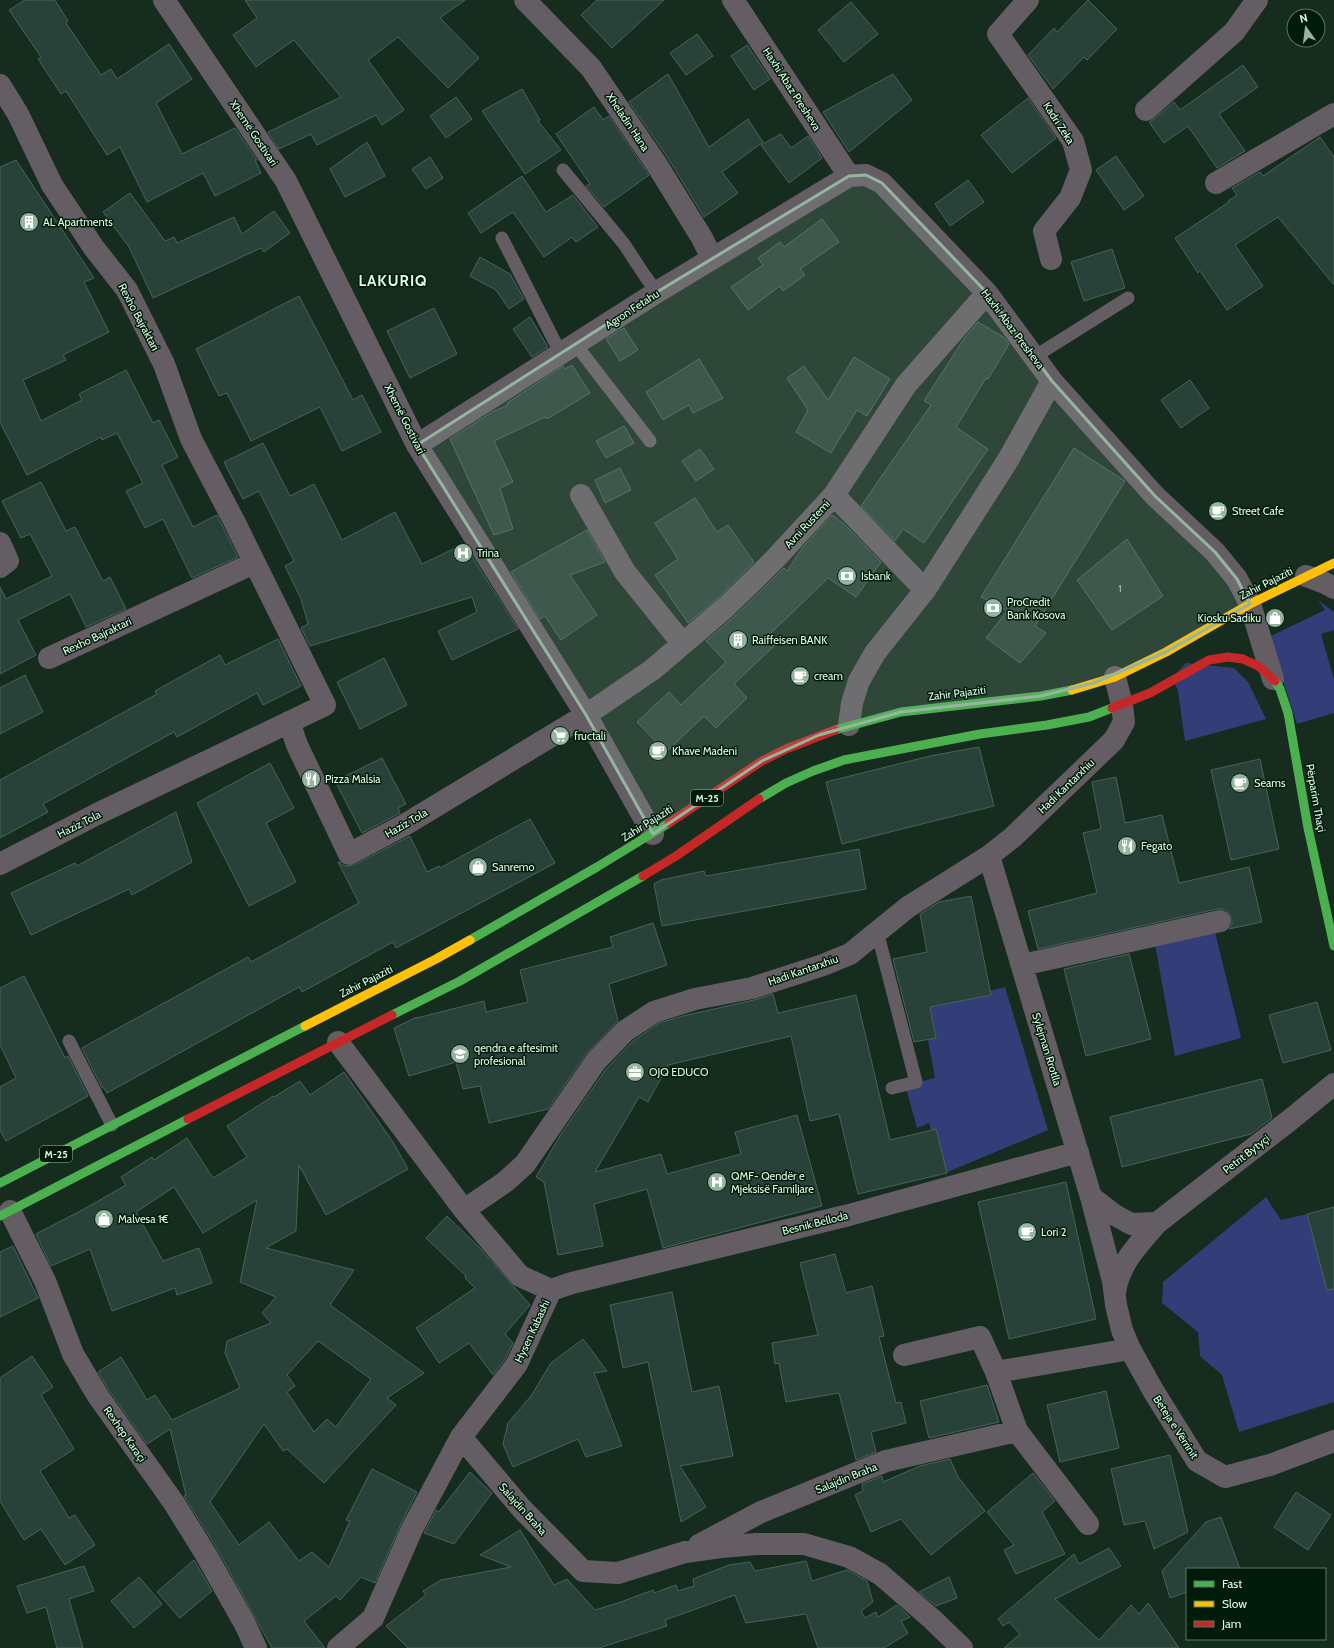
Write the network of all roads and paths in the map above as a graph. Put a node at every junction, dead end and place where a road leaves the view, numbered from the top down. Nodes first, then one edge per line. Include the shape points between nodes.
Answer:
1 (164, 0) edge
2 (525, 0) edge
3 (733, 0) edge
4 (1028, 0) edge
5 (1257, 0) edge
6 (0, 85) edge
7 (1146, 110) dead end
8 (1334, 114) edge
9 (563, 170) dead end
10 (849, 176) junction
11 (1216, 183) dead end
12 (502, 238) dead end
13 (712, 258) junction
14 (1051, 259) dead end
15 (657, 292) junction
16 (987, 293) junction
17 (1128, 298) dead end
18 (568, 349) junction
19 (1034, 357) junction
20 (1052, 381) junction
21 (650, 441) dead end
22 (417, 446) junction
23 (834, 494) junction
24 (581, 495) dead end
25 (0, 543) edge
26 (254, 563) junction
27 (1334, 563) edge
28 (0, 567) edge
29 (1306, 576) junction
30 (1334, 588) edge
31 (925, 590) junction
32 (1250, 604) junction
33 (683, 644) junction
34 (49, 658) dead end
35 (1115, 677) junction
36 (1274, 679) junction
37 (325, 705) joint
38 (1122, 705) junction
39 (586, 715) junction
40 (289, 722) junction
41 (849, 725) junction
42 (653, 834) junction
43 (989, 856) junction
44 (0, 864) edge
45 (1220, 921) dead end
46 (877, 931) junction
47 (1334, 946) edge
48 (1022, 965) junction
49 (69, 1040) dead end
50 (338, 1042) junction
51 (1334, 1084) edge
52 (892, 1088) dead end
53 (112, 1125) junction
54 (1078, 1152) junction
55 (0, 1183) edge
56 (1091, 1197) junction
57 (464, 1210) junction
58 (5, 1213) edge
59 (1157, 1223) junction
60 (1103, 1243) joint
61 (551, 1290) junction
62 (1114, 1293) junction
63 (1130, 1348) junction
64 (904, 1355) dead end
65 (996, 1372) junction
66 (1016, 1431) junction
67 (461, 1436) junction
68 (1334, 1441) edge
69 (1088, 1524) dead end
70 (685, 1552) junction
71 (256, 1648) edge
72 (338, 1648) edge
73 (962, 1648) edge

1 - 22 street, Xhemë Gostivari via 286,181
2 - 13 street, Xheladin Hana via 591,68 657,165
3 - 10 street, Haxhi Abaz Presheva
4 - 14 street, Kadri Zeka via 998,34 1073,141 1081,170 1070,198 1044,232
5 - 7 street via 1234,32
6 - 26 street, Rexho Bajraktari via 18,114 52,185 94,248 128,290 164,364 191,439
8 - 11 street
9 - 15 lane via 624,244
10 - 13 street, Agron Fetahu
10 - 16 street, Haxhi Abaz Presheva via 866,175 882,183
12 - 18 lane
13 - 15 street, Agron Fetahu
15 - 18 street, Agron Fetahu
16 - 19 street, Haxhi Abaz Presheva
16 - 23 street, Avni Rustemi via 906,385
17 - 19 lane
18 - 21 lane
18 - 22 street, Agron Fetahu
19 - 20 street, Haxhi Abaz Presheva
20 - 31 street via 1008,460
20 - 32 street, Haxhi Abaz Presheva via 1155,496 1215,552 1237,579
22 - 39 street, Xhemë Gostivari
23 - 31 street
23 - 33 street, Avni Rustemi via 774,560
24 - 33 street via 626,572
25 - 28 street via 8,561
26 - 34 street, Rexho Bajraktari
26 - 37 street, Rexho Bajraktari
27 - 29 street, Zahir Pajaziti / M-25
29 - 30 street
29 - 32 street, Zahir Pajaziti / M-25
31 - 41 street via 875,653 862,676 852,702
32 - 35 street, Zahir Pajaziti / M-25 via 1166,652
32 - 36 street, Haxhi Abaz Presheva
33 - 39 street, Avni Rustemi via 652,670
35 - 38 street, Hadi Kantarxhiu
35 - 41 street, Zahir Pajaziti / M-25 via 1068,691 901,712
36 - 38 street via 1258,666 1243,659 1228,657 1209,660 1150,693
36 - 47 street, Përparim Thaçi via 1288,712 1308,828
37 - 40 street, Haziz Tola
38 - 43 street, Hadi Kantarxhiu via 1124,722 1114,740 1013,837
38 - 50 street via 1089,717 875,753 813,771 786,783 676,856 596,904 460,981
39 - 40 street, Haziz Tola via 406,824 349,854
39 - 42 street, Xhemë Gostivari
40 - 44 street, Haziz Tola via 97,814
41 - 42 street, Zahir Pajaziti / M-25 via 819,735 762,761
42 - 53 street, Zahir Pajaziti / M-25 via 436,960
43 - 46 street, Hadi Kantarxhiu via 908,907
43 - 48 street, Sylejman Rrotlla
45 - 48 street
46 - 52 lane via 916,1082
46 - 57 street, Hadi Kantarxhiu via 850,954 823,965 752,988 695,999 654,1012 625,1031 596,1061 525,1164 505,1182
48 - 54 street, Sylejman Rrotlla
49 - 53 lane
50 - 57 street, Hysen Kabashi
50 - 58 street
51 - 59 street, Petrit Bytyçi
53 - 55 street, Zahir Pajaziti / M-25
54 - 56 street, Sylejman Rrotlla
54 - 61 street, Besnik Belloda via 849,1215
56 - 59 street via 1112,1214 1131,1224
56 - 60 street, Sylejman Rrotlla
57 - 61 street, Hysen Kabashi via 520,1276
58 - 71 street, Rexhep Karaçi via 45,1281 73,1354 98,1396 174,1503 205,1553
59 - 62 street, Petrit Bytyçi via 1130,1254 1116,1281
60 - 62 street, Beteja e Vërrinit
61 - 67 street, Hysen Kabashi via 517,1364
62 - 63 street, Beteja e Vërrinit via 1122,1330
63 - 65 street
63 - 68 street, Beteja e Vërrinit via 1197,1461 1225,1477 1270,1465
64 - 65 street via 980,1337
65 - 66 street
66 - 69 street
66 - 70 street, Salajdin Braha via 886,1461 761,1512
67 - 70 street, Salajdin Braha via 522,1509 582,1571 618,1573
67 - 72 street, Hysen Kabashi via 412,1528 373,1618
70 - 73 street, Salajdin Braha via 756,1544 804,1544 849,1557 880,1574

